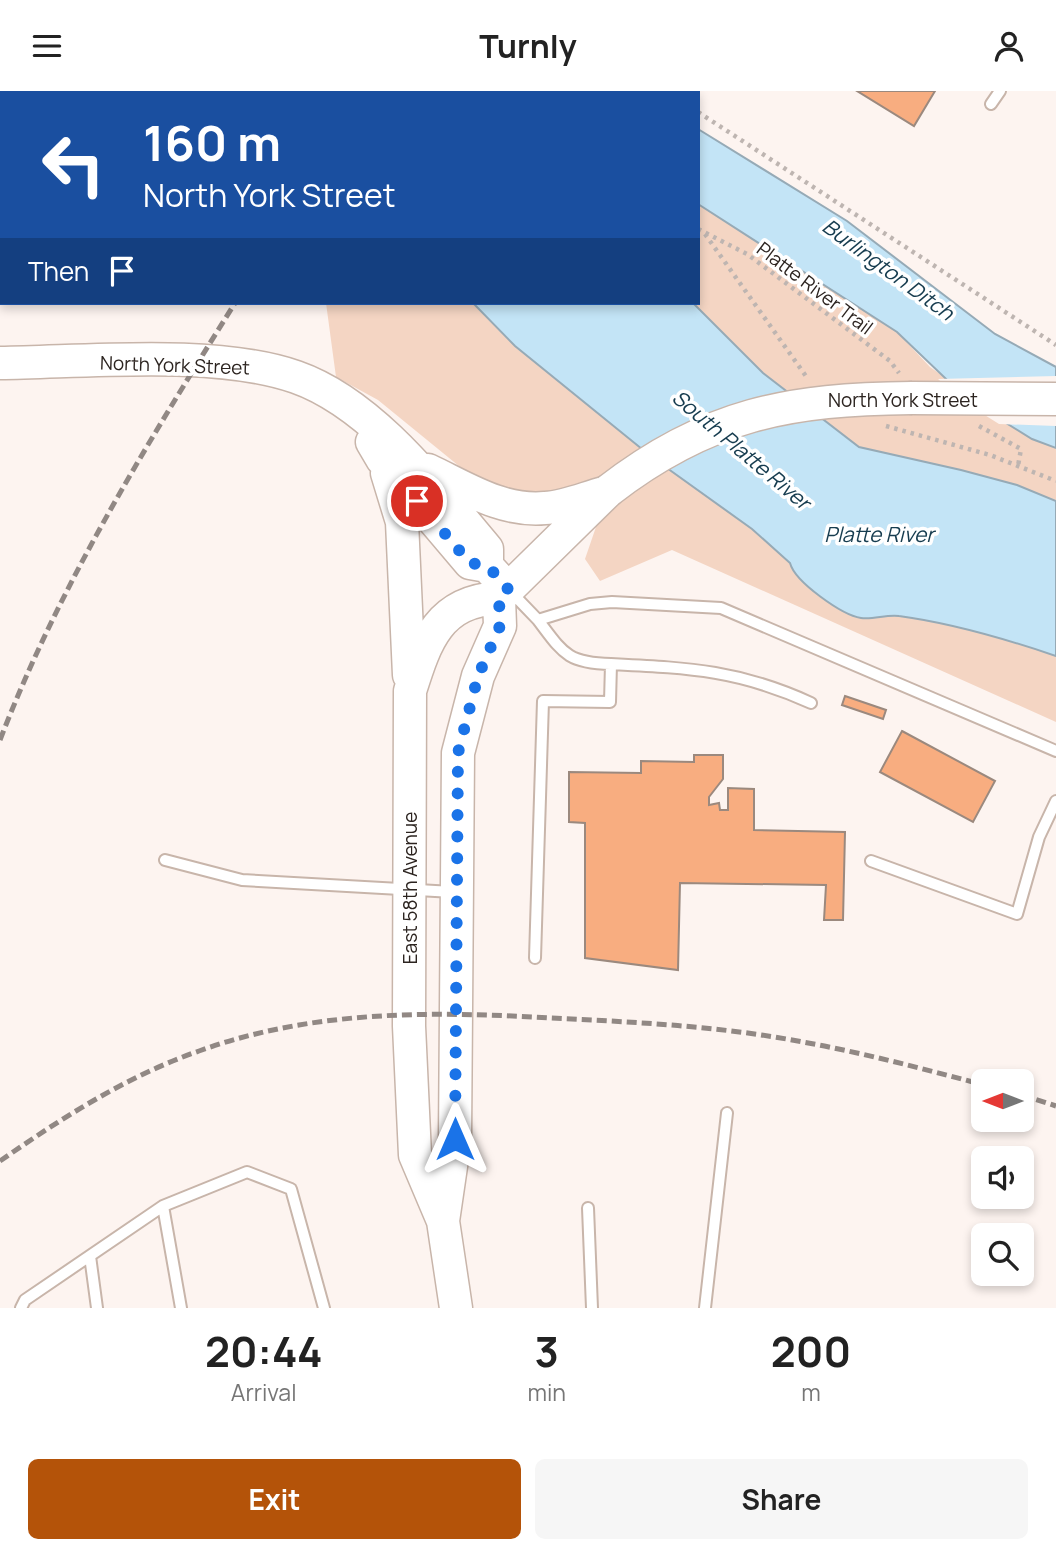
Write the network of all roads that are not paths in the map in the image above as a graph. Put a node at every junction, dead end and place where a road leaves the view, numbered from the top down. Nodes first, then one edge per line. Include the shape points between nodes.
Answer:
1 (1000, 91) edge
2 (991, 104) dead end
3 (0, 363) edge
4 (1056, 400) edge
5 (341, 402) junction
6 (382, 459) junction
7 (415, 464) junction
8 (608, 491) junction
9 (488, 566) junction
10 (503, 594) junction
11 (538, 620) junction
12 (611, 664) junction
13 (410, 691) junction
14 (811, 703) dead end
15 (1056, 751) edge
16 (1056, 801) edge
17 (165, 860) dead end
18 (871, 861) dead end
19 (410, 890) junction
20 (456, 892) junction
21 (535, 958) dead end
22 (727, 1113) dead end
23 (163, 1206) junction
24 (589, 1208) dead end
25 (443, 1221) junction
26 (90, 1256) junction
27 (21, 1308) edge
28 (97, 1308) edge
29 (181, 1308) edge
30 (324, 1308) edge
31 (456, 1308) edge
32 (592, 1308) edge
33 (705, 1308) edge

1 - 2 lane
3 - 5 main road, North York Street via 189,361 251,365 298,377
4 - 8 main road, North York Street, bridge via 969,411 910,389 754,414 670,449
5 - 6 main road, North York Street
5 - 7 main road, North York Street via 362,415
6 - 9 main road, North York Street via 470,563
6 - 13 main road via 402,522
7 - 8 main road via 518,509 548,508
7 - 9 main road, North York Street via 488,549
8 - 10 main road, North York Street
9 - 10 main road, North York Street
10 - 11 lane
10 - 13 main road, East 58th Avenue via 474,599 440,623 428,640
10 - 20 main road, East 58th Avenue via 500,626 478,676 458,753
11 - 12 lane via 563,653 578,662
11 - 15 lane via 612,602 721,608
12 - 14 lane via 704,669 769,684
12 - 21 lane via 610,702 543,701
13 - 19 main road, East 58th Avenue
16 - 18 lane via 1039,837 1017,914
17 - 19 lane via 242,880
19 - 20 lane
19 - 25 main road, East 58th Avenue via 409,1026 415,1155
20 - 25 main road, East 58th Avenue via 455,1139
22 - 33 lane
23 - 26 lane
23 - 29 lane
23 - 30 lane via 247,1172 291,1189
24 - 32 lane
25 - 31 main road, East 58th Avenue
26 - 27 lane
26 - 28 lane

